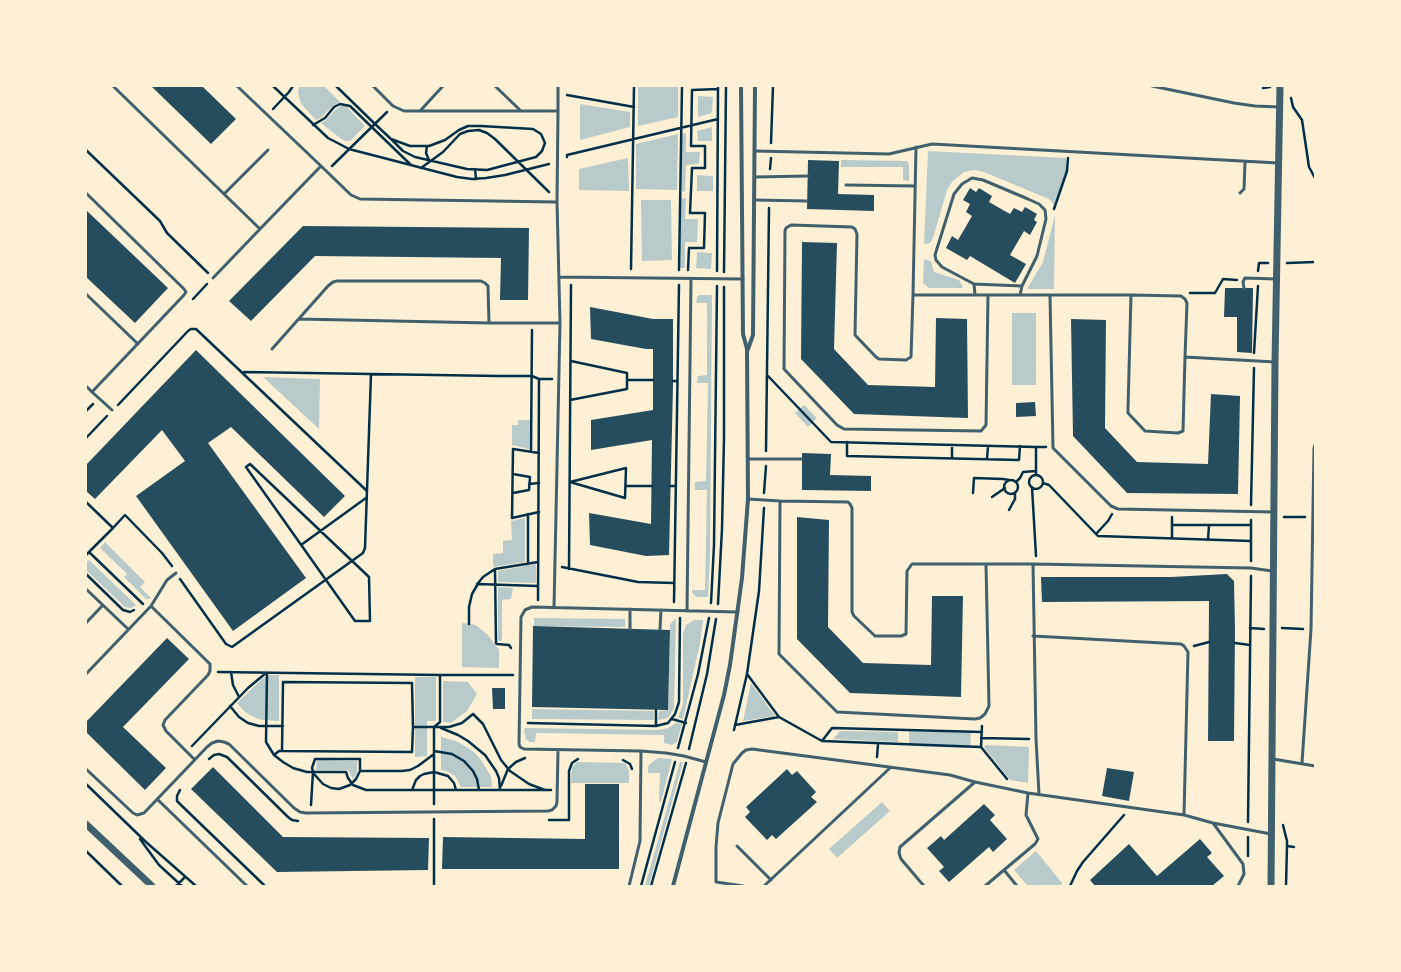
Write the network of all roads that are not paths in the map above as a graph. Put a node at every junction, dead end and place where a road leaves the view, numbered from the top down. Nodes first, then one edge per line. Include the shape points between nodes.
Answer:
1 (113, 86) edge
2 (237, 86) edge
3 (372, 86) edge
4 (444, 86) edge
5 (495, 86) edge
6 (558, 86) edge
7 (741, 86) edge
8 (755, 86) edge
9 (1152, 86) edge
10 (1280, 86) edge
11 (1280, 107) junction
12 (420, 111) junction
13 (521, 111) junction
14 (558, 111) junction
15 (916, 147) junction
16 (268, 150) dead end
17 (755, 151) junction
18 (1245, 162) junction
19 (1278, 163) junction
20 (321, 166) junction
21 (808, 176) dead end
22 (755, 177) junction
23 (846, 185) dead end
24 (915, 186) junction
25 (86, 193) edge
26 (1240, 193) dead end
27 (224, 194) junction
28 (754, 200) junction
29 (807, 201) dead end
30 (557, 202) junction
31 (260, 229) junction
32 (559, 277) junction
33 (213, 278) road end
34 (691, 279) junction
35 (743, 279) junction
36 (1277, 279) junction
37 (974, 284) junction
38 (1022, 286) junction
39 (1244, 288) dead end
40 (86, 294) edge
41 (913, 295) junction
42 (975, 295) junction
43 (988, 295) junction
44 (1020, 295) junction
45 (1050, 295) junction
46 (1131, 296) junction
47 (299, 319) junction
48 (488, 323) junction
49 (560, 323) junction
50 (138, 344) junction
51 (272, 349) dead end
52 (747, 350) junction
53 (1185, 357) junction
54 (1275, 362) junction
55 (86, 386) edge
56 (92, 392) junction
57 (112, 410) road end
58 (1315, 445) edge
59 (748, 459) junction
60 (802, 459) dead end
61 (748, 499) junction
62 (780, 501) junction
63 (1274, 512) junction
64 (986, 564) junction
65 (1034, 564) junction
66 (1274, 571) junction
67 (176, 573) road end
68 (86, 589) edge
69 (103, 606) junction
70 (151, 606) junction
71 (554, 608) junction
72 (630, 609) junction
73 (661, 610) junction
74 (687, 611) junction
75 (738, 612) junction
76 (86, 623) edge
77 (128, 629) junction
78 (630, 629) dead end
79 (660, 630) dead end
80 (1033, 636) junction
81 (86, 674) edge
82 (558, 750) junction
83 (641, 751) junction
84 (194, 759) junction
85 (1271, 759) junction
86 (706, 762) junction
87 (1302, 763) junction
88 (1315, 766) edge
89 (890, 768) junction
90 (86, 769) edge
91 (975, 782) junction
92 (1028, 793) junction
93 (1039, 794) junction
94 (157, 799) junction
95 (1184, 815) junction
96 (1213, 823) junction
97 (86, 824) edge
98 (1271, 834) junction
99 (737, 846) dead end
100 (1004, 870) junction
101 (771, 880) junction
102 (716, 884) edge
103 (152, 886) edge
104 (247, 886) edge
105 (630, 886) edge
106 (673, 886) edge
107 (743, 886) edge
108 (764, 886) edge
109 (924, 886) edge
110 (985, 886) edge
111 (1017, 886) edge
112 (1238, 886) edge
113 (1270, 886) edge

1 - 27 lane
2 - 20 lane
3 - 12 lane via 393,106 404,111
4 - 12 lane
5 - 13 lane
6 - 14 lane
7 - 35 street
8 - 17 street
9 - 11 lane via 1234,103
10 - 11 street
11 - 19 street
12 - 13 lane
13 - 14 lane
14 - 30 lane
15 - 17 lane via 888,154
15 - 18 lane via 932,144
15 - 24 lane
16 - 27 lane
17 - 22 street
18 - 19 lane
18 - 26 lane via 1244,189
19 - 36 street
20 - 30 lane via 354,198 360,199
20 - 31 lane
21 - 22 lane
22 - 28 street
23 - 24 lane
24 - 41 lane
25 - 50 lane via 185,290 184,295
27 - 31 lane
28 - 29 lane
28 - 52 street via 753,335
30 - 32 lane
31 - 33 lane
32 - 34 lane
32 - 49 lane
34 - 35 lane
34 - 74 lane
35 - 52 street via 743,334
36 - 39 lane via 1248,278 1243,280
36 - 54 street
37 - 38 lane
37 - 38 lane via 942,266 935,255 951,202 958,188 972,178 983,180 1039,204 1047,214 1035,262
37 - 42 lane
38 - 44 lane
40 - 50 lane
41 - 42 lane
41 - 43 lane via 911,357 906,360 878,359 855,334 855,229 791,225 786,228 784,369 840,427 856,430 983,430 986,425
42 - 43 lane
43 - 44 lane
44 - 45 lane
45 - 46 lane
45 - 63 lane via 1053,448 1111,506 1116,509
46 - 53 lane via 1181,296 1185,299
46 - 53 lane via 1128,413 1145,431 1183,431
47 - 48 lane
47 - 48 lane via 335,281 481,281 488,286
47 - 51 lane
48 - 49 lane
49 - 71 lane
50 - 56 lane
52 - 59 street
53 - 54 lane
54 - 63 street
55 - 56 lane
56 - 57 lane
58 - 87 lane via 1311,628
59 - 60 lane
59 - 61 street
61 - 62 lane
61 - 75 street
62 - 64 lane via 848,502 852,505 852,614 875,636 906,634 907,571 912,564
62 - 64 lane via 779,651 837,712 975,719 982,716 989,706
63 - 66 street
64 - 65 lane
65 - 66 lane via 1251,568
65 - 80 lane
66 - 85 street
67 - 70 lane via 167,580
68 - 69 lane
69 - 76 lane
69 - 77 lane
70 - 77 lane
70 - 84 lane via 208,662 211,668 208,675 163,726
71 - 72 lane
71 - 82 lane via 528,608 522,617 519,744 522,748
72 - 73 lane
72 - 78 lane
73 - 74 lane
73 - 79 lane
74 - 75 lane
75 - 86 street via 724,695
77 - 81 lane
80 - 93 lane
80 - 95 lane via 1181,644 1187,649
82 - 83 lane
82 - 84 lane via 556,806 548,811 300,812 229,744 212,742
83 - 86 lane via 677,754
83 - 105 lane via 640,841
84 - 94 lane
85 - 87 lane
85 - 98 street
86 - 106 street
87 - 88 lane
89 - 91 lane via 950,775
89 - 101 lane
89 - 102 lane via 746,750 733,764 719,813
90 - 94 lane via 133,813 144,813
91 - 92 lane
91 - 109 lane via 900,847 901,858
92 - 93 lane
92 - 100 lane via 1026,816 1038,839
93 - 95 lane
94 - 104 lane
95 - 96 lane
96 - 98 lane
96 - 112 lane via 1243,864 1244,874
97 - 103 street
98 - 113 street
99 - 101 lane
100 - 110 lane
100 - 111 lane
101 - 108 lane
102 - 107 lane

